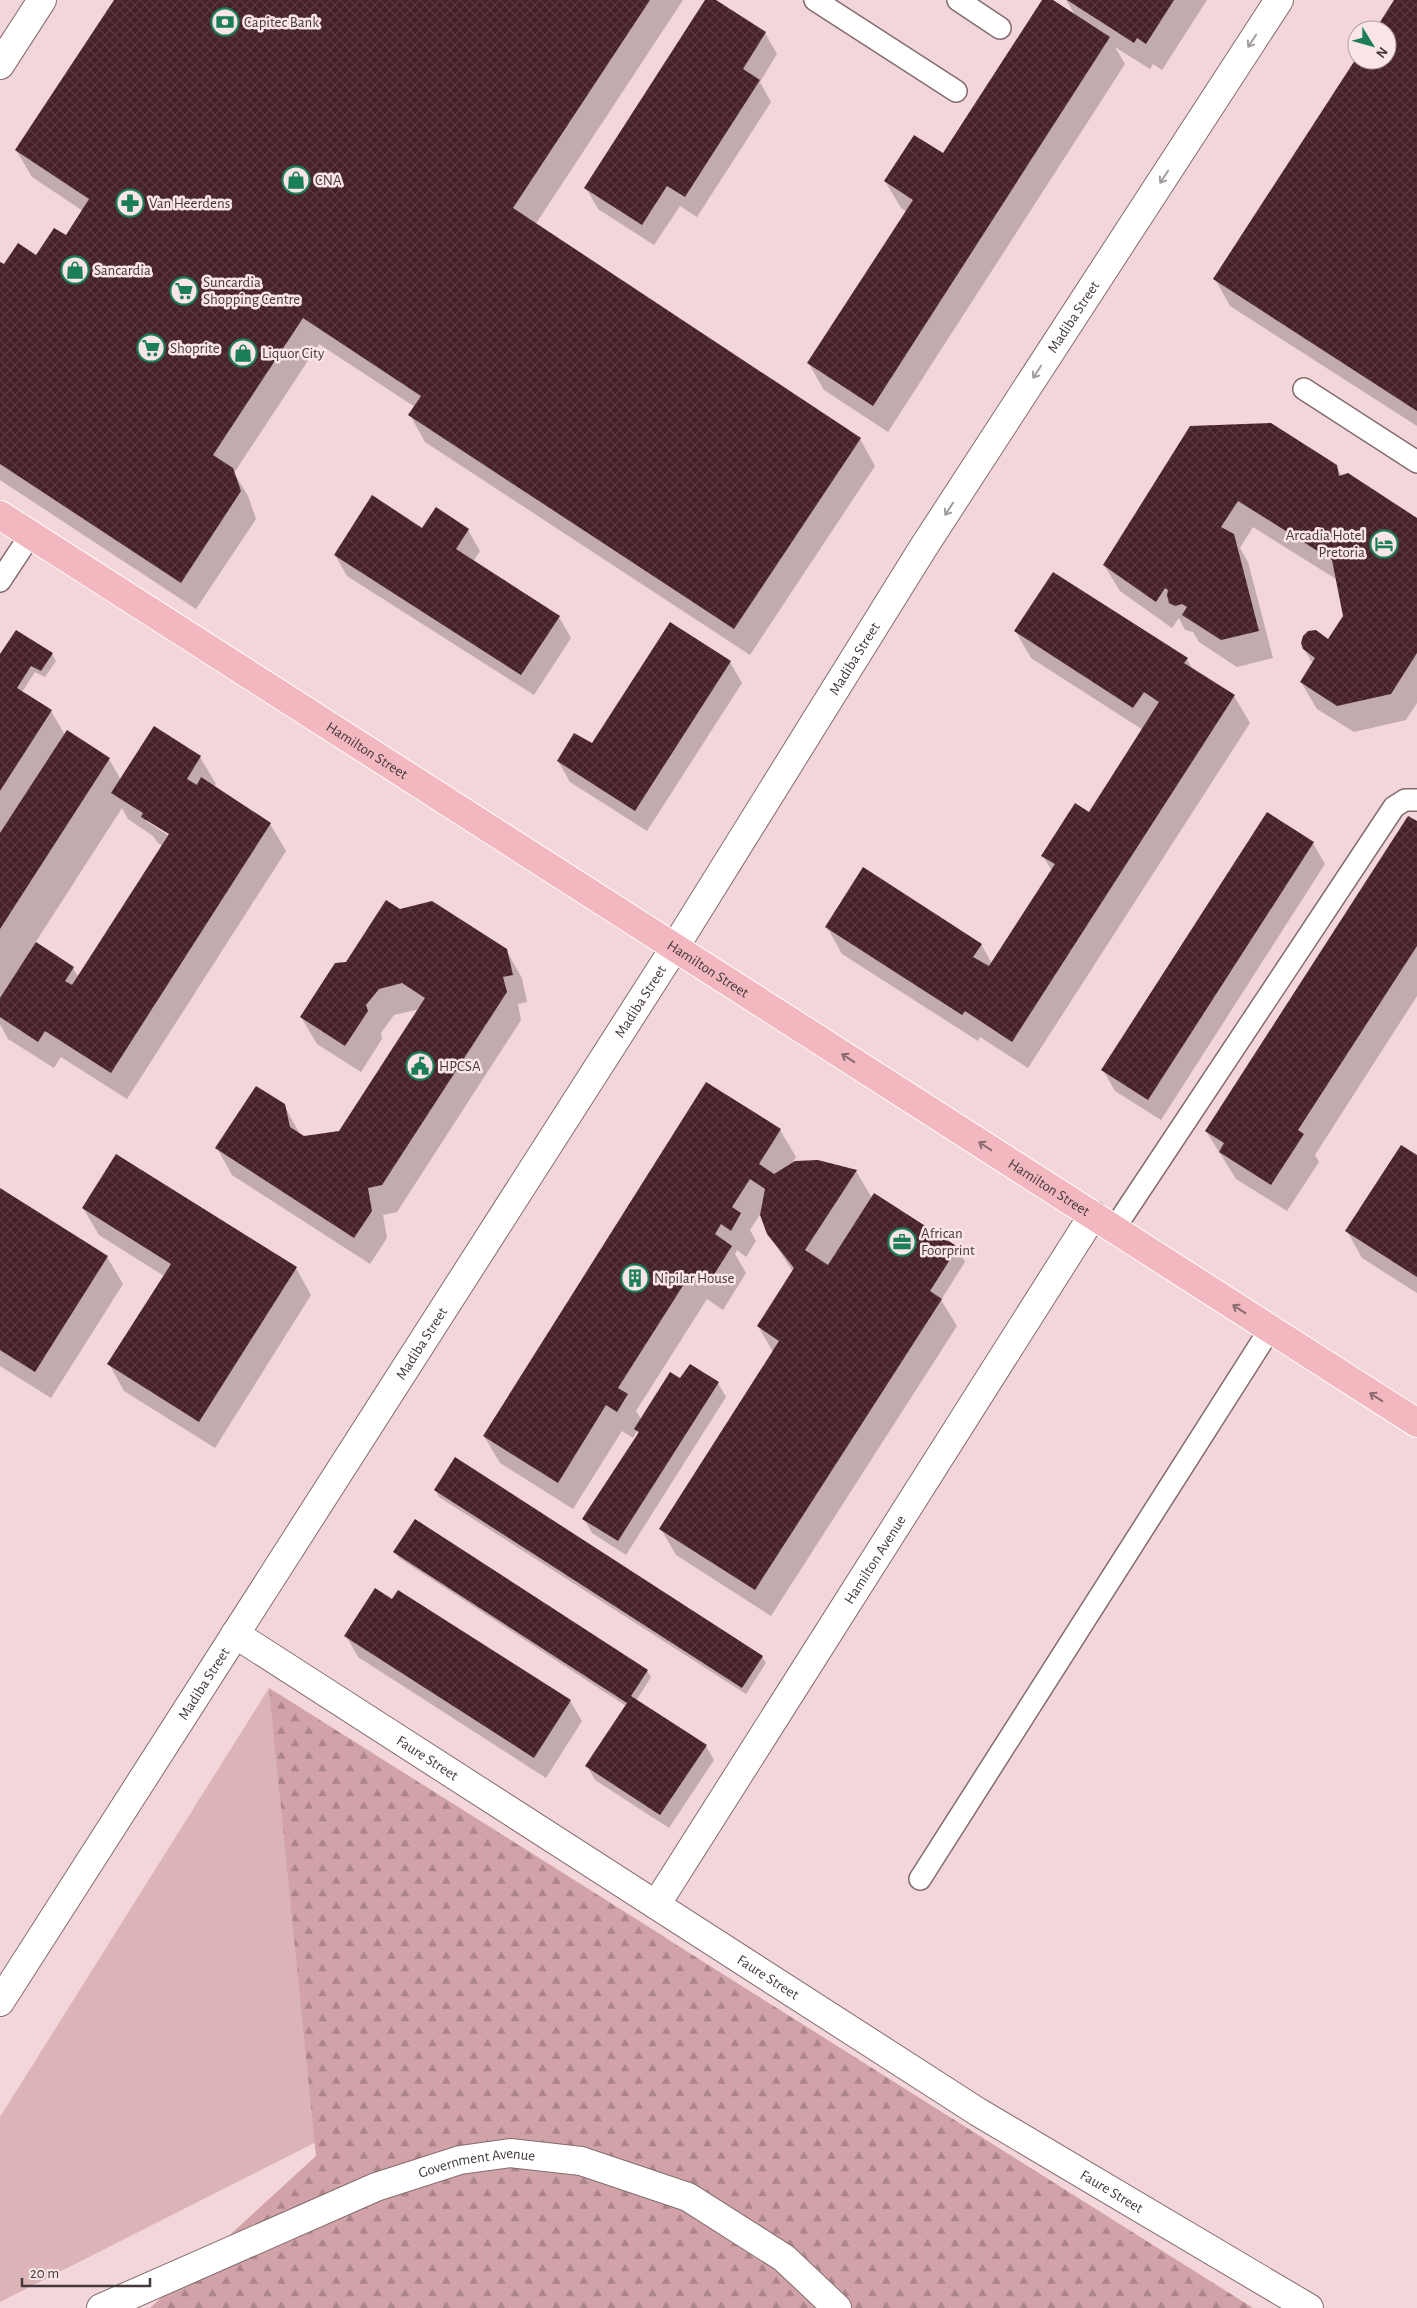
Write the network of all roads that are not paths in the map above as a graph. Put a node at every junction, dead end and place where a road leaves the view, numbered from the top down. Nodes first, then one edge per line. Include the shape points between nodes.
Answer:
1 (42, 0) edge
2 (815, 0) edge
3 (958, 0) edge
4 (1278, 0) edge
5 (1000, 28) dead end
6 (0, 65) edge
7 (956, 91) dead end
8 (1304, 389) dead end
9 (1417, 462) edge
10 (0, 515) edge
11 (31, 534) junction
12 (0, 581) edge
13 (1417, 800) edge
14 (674, 947) junction
15 (1104, 1222) junction
16 (1270, 1329) junction
17 (1417, 1423) edge
18 (235, 1634) junction
19 (920, 1879) dead end
20 (656, 1905) junction
21 (0, 2002) edge
22 (101, 2308) edge
23 (837, 2308) edge
24 (1309, 2308) edge

1 - 6 street
2 - 7 lane
3 - 5 lane
4 -> 14 street, Madiba Street via 923,548
8 - 9 lane
10 - 11 main road, Hamilton Street
11 - 12 lane
11 - 14 main road, Hamilton Street
13 - 15 lane via 1405,800 1394,807
15 -> 14 main road, Hamilton Street
14 - 18 street, Madiba Street
16 -> 15 main road, Hamilton Street
15 - 20 street, Hamilton Avenue
17 -> 16 main road, Hamilton Street
16 - 19 lane
18 - 20 street, Faure Street
18 - 21 street, Madiba Street
20 - 24 street, Faure Street via 978,2112
22 - 23 street, Government Avenue via 376,2187 460,2160 510,2153 581,2162 688,2197 784,2258

